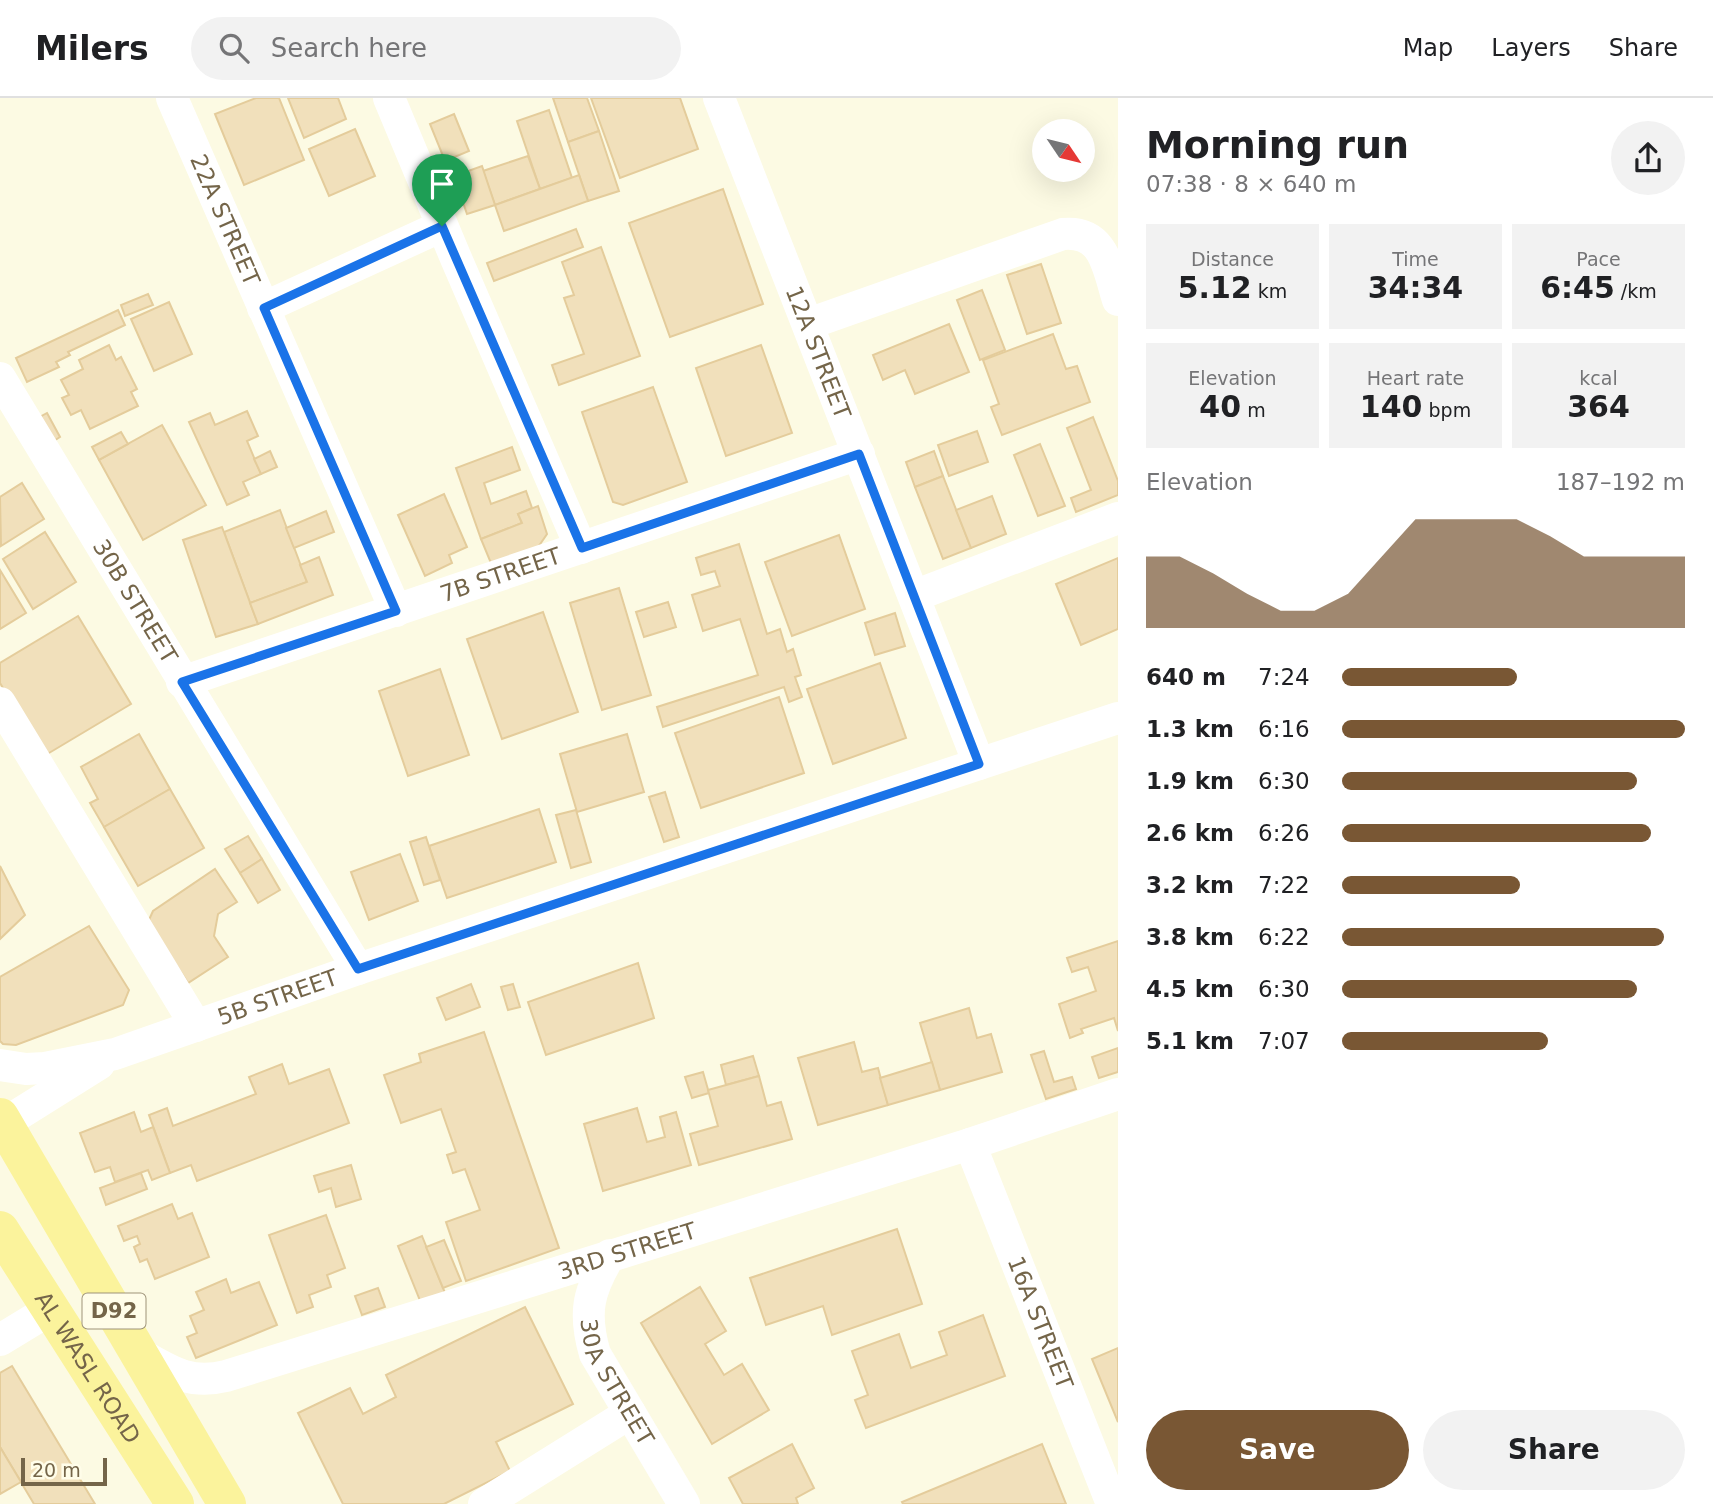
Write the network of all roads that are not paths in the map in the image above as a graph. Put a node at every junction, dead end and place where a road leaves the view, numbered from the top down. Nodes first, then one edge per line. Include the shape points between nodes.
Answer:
1 (172, 98) edge
2 (389, 98) edge
3 (719, 98) edge
4 (442, 226) junction
5 (1118, 300) edge
6 (264, 308) junction
7 (808, 324) junction
8 (0, 378) edge
9 (859, 454) junction
10 (1118, 518) edge
11 (582, 548) junction
12 (914, 596) junction
13 (396, 611) junction
14 (182, 682) junction
15 (0, 703) edge
16 (1118, 718) edge
17 (979, 764) junction
18 (358, 969) junction
19 (196, 1026) junction
20 (115, 1054) junction
21 (0, 1065) edge
22 (1118, 1094) edge
23 (1, 1119) edge
24 (970, 1143) junction
25 (0, 1230) edge
26 (601, 1258) junction
27 (51, 1309) junction
28 (0, 1340) edge
29 (138, 1353) junction
30 (630, 1413) junction
31 (175, 1504) edge
32 (227, 1504) edge
33 (484, 1504) edge
34 (684, 1504) edge
35 (1112, 1504) edge

1 - 6 street, 22A STREET
2 - 4 street
3 - 7 street, 12A STREET
4 - 6 street
4 - 11 street
5 - 7 street via 1097,245 1072,233
6 - 13 street, 22A STREET
7 - 9 street, 12A STREET
8 - 14 street, 30B STREET
9 - 11 street, 7B STREET
9 - 12 street, 12A STREET
10 - 12 street
11 - 13 street, 7B STREET
12 - 17 street, 12A STREET
13 - 14 street, 7B STREET
14 - 18 street, 30B STREET
15 - 19 street
16 - 17 street, 5B STREET
17 - 18 street, 5B STREET
18 - 19 street, 5B STREET
19 - 20 street, 5B STREET
20 - 21 street, 5B STREET via 45,1068
20 - 23 street, 5B STREET via 32,1107
22 - 24 street, 3RD STREET
23 - 29 main road, D92
24 - 26 street, 3RD STREET
24 - 35 street, 16A STREET
25 - 27 main road, AL WASL ROAD / D92
26 - 29 street, 3RD STREET via 212,1379 184,1377
26 - 30 street, 30A STREET via 589,1298 590,1336 595,1354
27 - 28 street
27 - 31 main road, AL WASL ROAD / D92
29 - 32 main road, D92
30 - 33 street
30 - 34 street, 30A STREET

